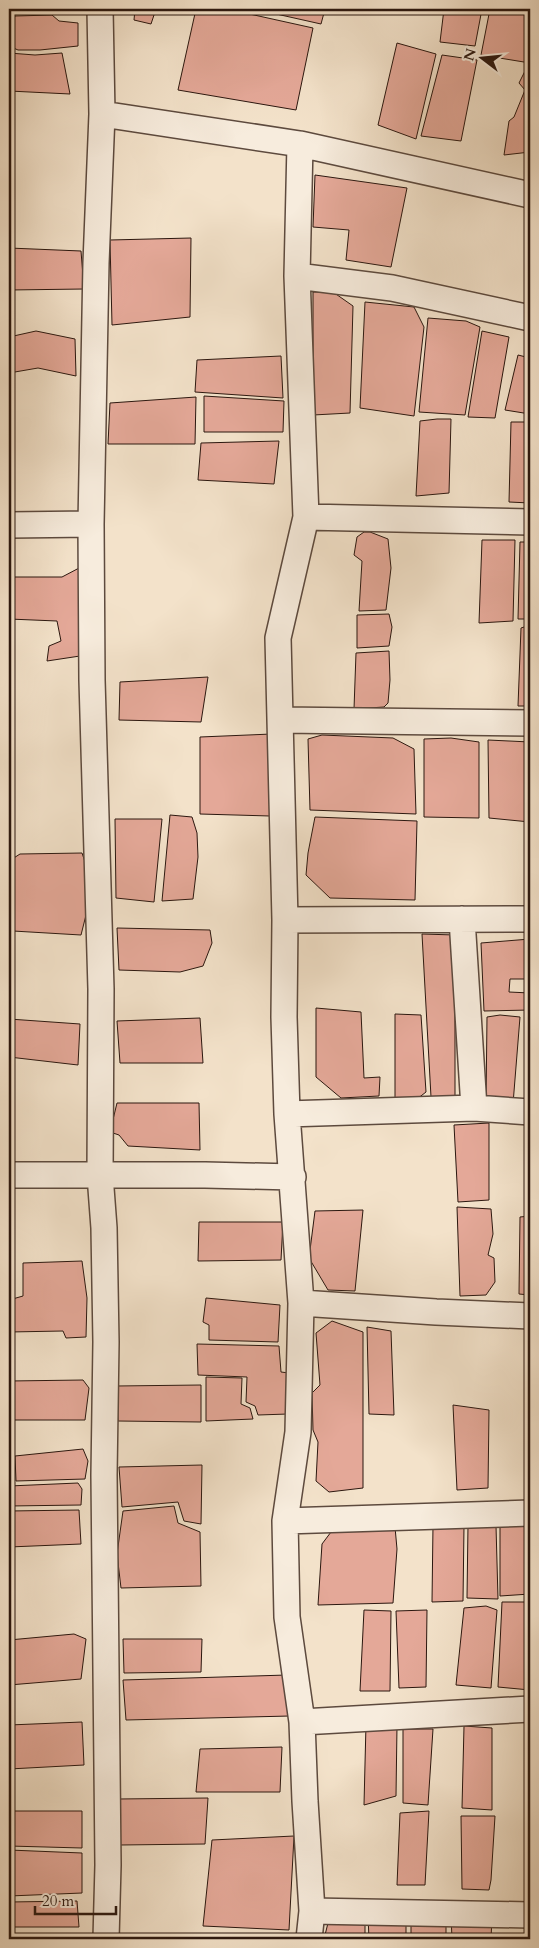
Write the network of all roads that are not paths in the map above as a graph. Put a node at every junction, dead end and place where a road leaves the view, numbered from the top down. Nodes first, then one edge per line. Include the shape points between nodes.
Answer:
1 (100, 9) edge
2 (102, 114) junction
3 (300, 144) junction
4 (530, 195) edge
5 (297, 276) junction
6 (530, 318) edge
7 (306, 517) junction
8 (530, 522) edge
9 (91, 524) junction
10 (9, 525) edge
11 (281, 720) junction
12 (530, 723) edge
13 (462, 918) junction
14 (530, 919) edge
15 (285, 920) junction
16 (474, 1108) junction
17 (530, 1112) edge
18 (287, 1114) junction
19 (9, 1175) edge
20 (100, 1175) junction
21 (293, 1177) junction
22 (301, 1303) junction
23 (530, 1316) edge
24 (530, 1513) edge
25 (284, 1521) junction
26 (530, 1709) edge
27 (302, 1722) junction
28 (312, 1911) junction
29 (530, 1915) edge
30 (106, 1939) edge
31 (309, 1939) edge

1 - 2 street
2 - 3 street
2 - 9 street
3 - 4 street
3 - 5 street
5 - 6 street via 392,288
5 - 7 street
7 - 8 street
7 - 11 street via 278,638
9 - 10 street
9 - 20 street via 101,990
11 - 12 street
11 - 15 street
13 - 14 street
13 - 15 street
13 - 16 street
15 - 18 street
16 - 17 street
16 - 18 street
18 - 21 street
19 - 20 street
20 - 21 street
20 - 30 street via 106,1342
21 - 22 street
22 - 23 street
22 - 25 street via 298,1432
24 - 25 street
25 - 27 street via 287,1617
26 - 27 street
27 - 28 street
28 - 29 street
28 - 31 street

